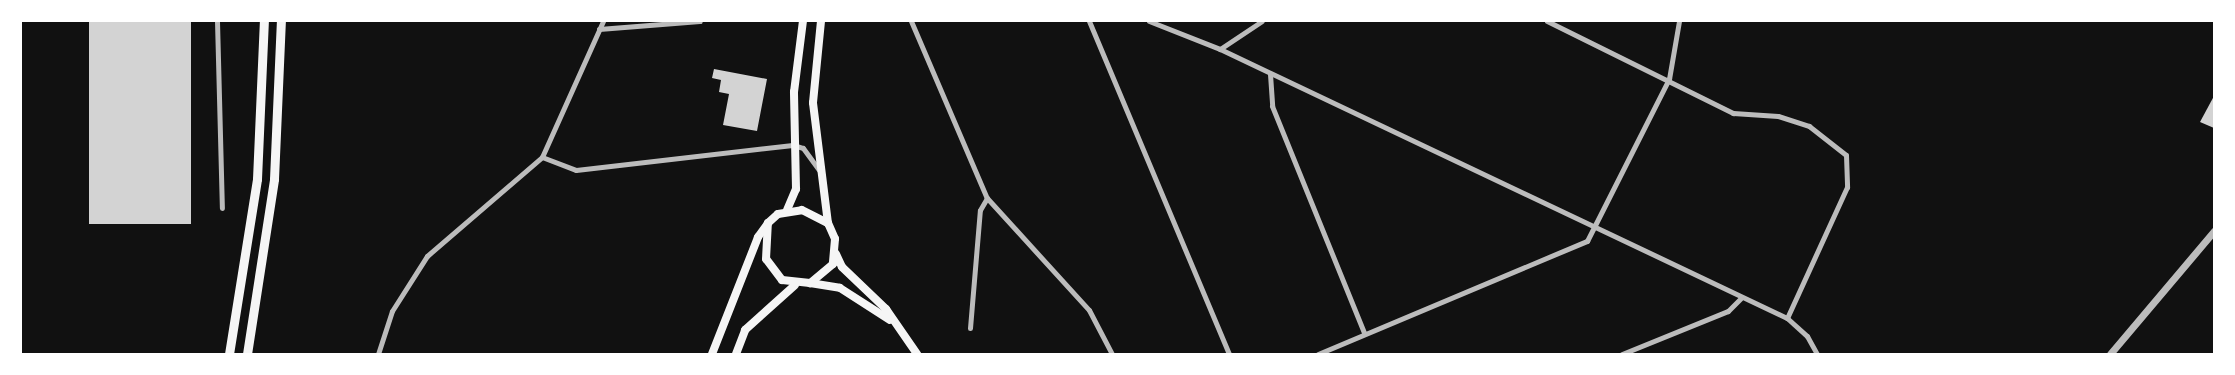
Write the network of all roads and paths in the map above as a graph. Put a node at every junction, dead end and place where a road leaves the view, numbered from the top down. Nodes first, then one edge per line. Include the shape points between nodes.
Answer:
1 (217, 21) edge
2 (264, 21) edge
3 (281, 21) edge
4 (603, 21) edge
5 (700, 21) edge
6 (803, 21) edge
7 (821, 21) edge
8 (911, 21) edge
9 (1090, 21) edge
10 (1149, 21) edge
11 (1262, 21) edge
12 (1547, 21) edge
13 (1679, 21) edge
14 (599, 29) junction
15 (1220, 49) junction
16 (1270, 74) junction
17 (1669, 79) junction
18 (794, 145) junction
19 (542, 157) junction
20 (819, 170) junction
21 (987, 198) junction
22 (222, 208) dead end
23 (787, 210) junction
24 (768, 223) junction
25 (828, 224) junction
26 (1593, 228) junction
27 (2214, 230) edge
28 (836, 254) junction
29 (810, 284) junction
30 (795, 285) junction
31 (1741, 298) junction
32 (1787, 318) junction
33 (892, 321) junction
34 (970, 328) dead end
35 (1364, 334) junction
36 (229, 354) edge
37 (247, 354) edge
38 (378, 354) edge
39 (712, 354) edge
40 (736, 354) edge
41 (917, 354) edge
42 (1112, 354) edge
43 (1229, 354) edge
44 (1318, 354) edge
45 (1622, 354) edge
46 (1817, 354) edge
47 (2110, 354) edge

1 - 22 street
2 - 36 main road via 257,179
3 - 37 main road via 274,179
4 - 14 street
5 - 14 street
6 - 18 main road via 794,92
7 - 20 main road via 813,102
8 - 21 street
9 - 43 street
10 - 15 street
11 - 15 street
12 - 17 street
13 - 17 street
14 - 19 street
15 - 16 street
16 - 26 street
16 - 35 street via 1272,106
17 - 26 street
17 - 32 street via 1733,113 1778,116 1809,126 1846,154 1847,187
18 - 19 street via 576,170
18 - 20 street via 803,148
18 - 23 main road via 796,189
19 - 38 street via 428,256 392,311
20 - 25 main road
21 - 34 street via 980,210
21 - 42 street via 1089,310
23 - 24 main road
23 - 25 main road via 813,213
24 - 30 main road via 766,259 782,280
24 - 39 main road via 732,297
25 - 28 main road
26 - 31 street
26 - 35 street via 1586,241
27 - 47 street
28 - 29 main road via 827,272
28 - 33 main road via 842,267 875,295
29 - 30 main road
29 - 33 main road via 840,288
30 - 40 main road via 745,330
31 - 32 street
31 - 45 street via 1728,310
32 - 46 street via 1807,336
33 - 41 main road
35 - 44 street

